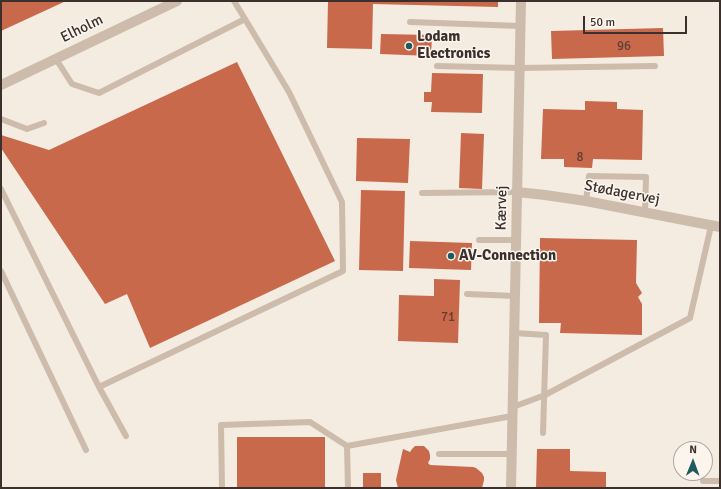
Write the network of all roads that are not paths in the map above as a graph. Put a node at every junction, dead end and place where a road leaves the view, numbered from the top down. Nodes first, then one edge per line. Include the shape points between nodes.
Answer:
1 (177, 1) edge
2 (234, 1) edge
3 (521, 1) edge
4 (245, 19) junction
5 (410, 22) dead end
6 (520, 26) junction
7 (56, 59) junction
8 (437, 66) dead end
9 (655, 66) dead end
10 (519, 68) junction
11 (1, 85) edge
12 (1, 120) edge
13 (44, 123) dead end
14 (1, 189) edge
15 (517, 192) junction
16 (422, 193) dead end
17 (586, 201) junction
18 (645, 213) junction
19 (716, 227) edge
20 (479, 240) dead end
21 (516, 240) junction
22 (1, 271) edge
23 (467, 294) dead end
24 (515, 296) junction
25 (514, 333) junction
26 (99, 387) junction
27 (544, 395) junction
28 (513, 411) junction
29 (543, 433) dead end
30 (126, 436) dead end
31 (347, 446) junction
32 (86, 450) dead end
33 (439, 454) dead end
34 (512, 454) junction
35 (222, 488) edge
36 (348, 488) edge
37 (511, 488) edge

1 - 7 street, Elholm
2 - 4 lane
3 - 6 street, Kærvej
4 - 7 lane via 99,93 72,84
4 - 26 lane via 289,92 342,202 343,271
5 - 6 lane
6 - 10 street, Kærvej
7 - 11 street, Elholm
8 - 10 lane
9 - 10 lane
10 - 15 street, Kærvej
12 - 13 lane via 27,129
14 - 26 lane
15 - 16 lane
15 - 17 street, Stødagervej
15 - 21 street, Kærvej
17 - 18 street, Stødagervej
17 - 18 lane via 589,176 646,177
18 - 19 street, Stødagervej
19 - 27 lane via 690,318
20 - 21 lane
21 - 24 street, Kærvej
22 - 32 lane
23 - 24 lane
24 - 25 street, Kærvej
25 - 27 lane via 546,335
25 - 28 street, Kærvej
26 - 30 lane
27 - 28 lane
27 - 29 lane
28 - 31 lane
28 - 34 street, Kærvej
31 - 35 lane via 310,422 221,425
31 - 36 lane
33 - 34 lane
34 - 37 street, Kærvej

